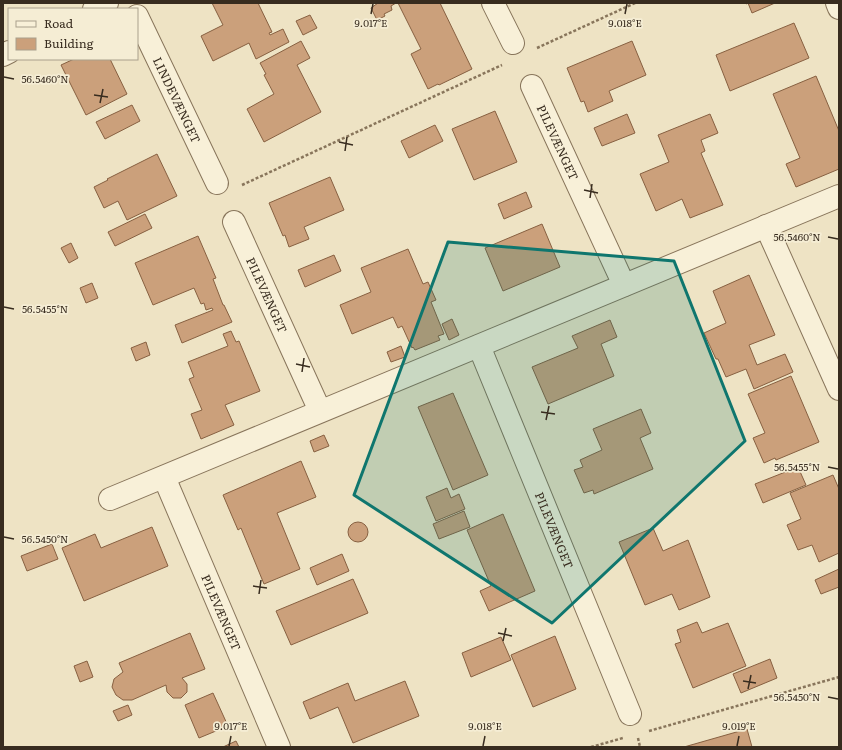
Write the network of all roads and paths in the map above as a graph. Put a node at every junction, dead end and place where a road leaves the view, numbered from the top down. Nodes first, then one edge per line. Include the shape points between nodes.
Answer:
1 (106, 3) edge
2 (493, 3) edge
3 (635, 3) edge
4 (837, 3) edge
5 (96, 8) edge
6 (839, 8) edge
7 (138, 18) edge
8 (522, 47) joint
9 (504, 64) dead end
10 (532, 86) dead end
11 (226, 186) joint
12 (839, 196) edge
13 (234, 222) dead end
14 (766, 226) junction
15 (624, 285) junction
16 (479, 346) junction
17 (839, 389) edge
18 (320, 411) junction
19 (164, 477) junction
20 (110, 499) dead end
21 (839, 677) edge
22 (630, 714) dead end
23 (645, 732) dead end
24 (624, 738) dead end
25 (279, 747) edge
26 (591, 747) edge

1 - 5 street
2 - 8 street
3 - 8 path
4 - 6 street
7 - 11 street, LINDEVÆNGET
9 - 11 path
10 - 15 street, PILEVÆNGET
12 - 14 street
13 - 18 street, PILEVÆNGET
14 - 15 street
14 - 17 street
15 - 16 street
16 - 18 street
16 - 22 street, PILEVÆNGET
18 - 19 street
19 - 20 street
19 - 25 street, PILEVÆNGET
21 - 23 path
24 - 26 path

